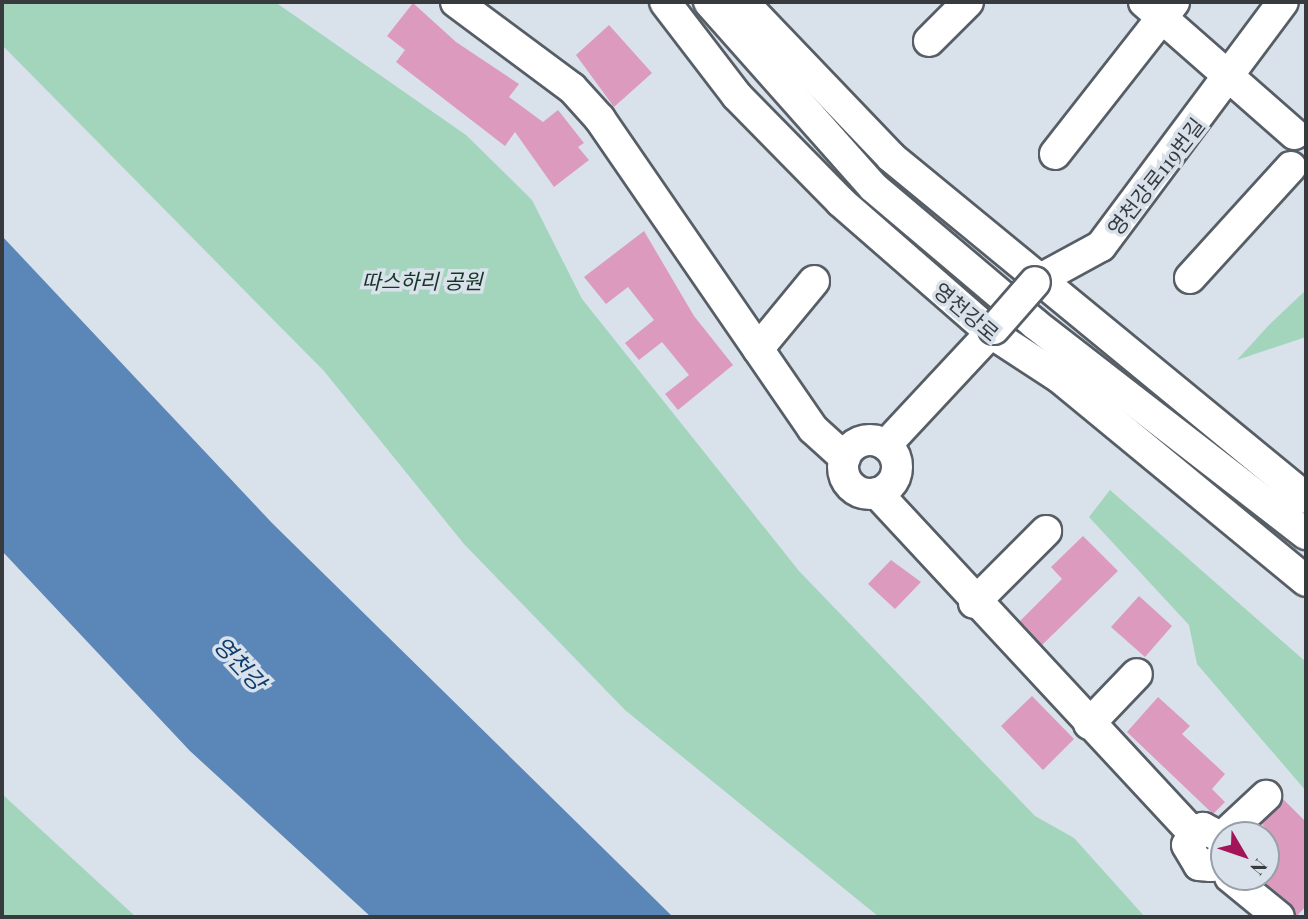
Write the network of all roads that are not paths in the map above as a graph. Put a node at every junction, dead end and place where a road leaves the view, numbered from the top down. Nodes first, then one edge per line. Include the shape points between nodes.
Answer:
1 (456, 2) edge
2 (666, 2) edge
3 (709, 2) edge
4 (743, 2) edge
5 (968, 2) edge
6 (1283, 2) edge
7 (1161, 7) edge
8 (929, 41) dead end
9 (1229, 80) junction
10 (1300, 130) edge
11 (1055, 155) dead end
12 (1299, 172) edge
13 (1190, 278) dead end
14 (1037, 280) junction
15 (814, 281) dead end
16 (993, 331) junction
17 (758, 349) junction
18 (886, 445) junction
19 (845, 458) junction
20 (877, 493) junction
21 (1306, 498) edge
22 (1046, 531) dead end
23 (1306, 534) edge
24 (1306, 581) edge
25 (974, 603) junction
26 (1137, 674) dead end
27 (1089, 724) junction
28 (1266, 796) dead end
29 (1249, 821) edge
30 (1210, 831) edge
31 (1255, 891) edge
32 (1279, 917) edge

1 - 17 street via 572,88 600,119
2 - 16 street, 영천강로 via 737,96 832,193
3 - 23 street, 영천강로 via 873,187 1035,324
4 - 14 street via 891,157
5 - 8 street
6 - 9 street, 영천강로119번길
7 - 9 street
7 - 11 street
9 - 10 street
9 - 14 street, 영천강로119번길 via 1101,246
10 - 12 street via 1286,150
12 - 13 street
14 - 16 street, bridge
14 - 21 street
15 - 17 street
16 - 18 street
16 - 24 street, 영천강로 via 1060,378
17 - 19 street via 813,429
18 - 19 street via 862,441
18 - 20 street via 896,458 896,476
19 - 20 street via 848,482
20 - 25 street
22 - 25 street
25 - 27 street
26 - 27 street
27 - 30 street via 1193,833 1208,827
28 - 29 street
31 - 32 street

